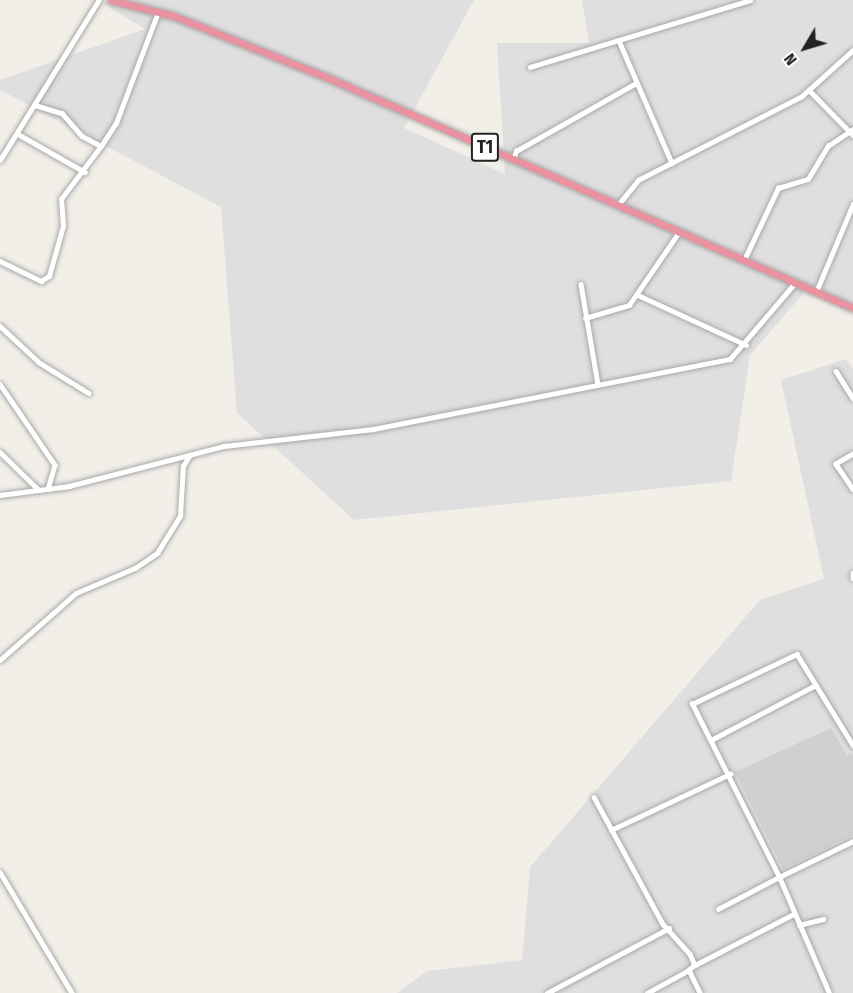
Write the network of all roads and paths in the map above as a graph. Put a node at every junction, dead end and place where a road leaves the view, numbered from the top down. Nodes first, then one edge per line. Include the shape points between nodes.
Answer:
1 (99, 0) edge
2 (111, 0) edge
3 (750, 0) edge
4 (158, 12) junction
5 (620, 43) junction
6 (853, 50) edge
7 (530, 67) dead end
8 (636, 83) junction
9 (810, 91) junction
10 (35, 105) junction
11 (852, 132) edge
12 (18, 134) junction
13 (101, 146) junction
14 (513, 159) junction
15 (0, 160) edge
16 (672, 163) junction
17 (86, 172) junction
18 (853, 204) edge
19 (618, 205) junction
20 (679, 232) junction
21 (744, 260) junction
22 (0, 261) edge
23 (795, 283) junction
24 (581, 284) dead end
25 (816, 292) junction
26 (638, 295) junction
27 (853, 308) edge
28 (585, 318) junction
29 (0, 326) edge
30 (746, 345) junction
31 (836, 371) dead end
32 (0, 384) edge
33 (598, 385) junction
34 (89, 393) dead end
35 (853, 398) edge
36 (0, 452) edge
37 (192, 453) junction
38 (853, 454) edge
39 (48, 489) junction
40 (853, 489) edge
41 (39, 490) junction
42 (0, 495) edge
43 (0, 660) edge
44 (814, 686) junction
45 (711, 740) junction
46 (853, 745) edge
47 (729, 774) junction
48 (594, 797) dead end
49 (611, 830) junction
50 (853, 841) edge
51 (0, 873) edge
52 (779, 878) junction
53 (717, 909) dead end
54 (794, 914) junction
55 (823, 919) dead end
56 (800, 925) junction
57 (669, 928) junction
58 (695, 965) junction
59 (689, 970) junction
60 (72, 993) edge
61 (547, 993) edge
62 (647, 993) edge
63 (700, 993) edge
64 (829, 993) edge

1 - 10 street
2 - 4 highway, T1
3 - 5 street
4 - 13 street via 116,123
4 - 14 highway, T1
5 - 7 street
5 - 8 street
6 - 9 street
8 - 14 street via 516,151
8 - 16 street
9 - 11 street
9 - 16 street
10 - 12 street
10 - 13 street via 62,113 82,136
11 - 21 street via 828,146 808,179 778,189
12 - 15 street
12 - 17 street
13 - 17 street
14 - 19 highway, T1
16 - 19 street via 638,180
17 - 22 street via 61,199 63,226 49,276 41,281
18 - 25 street
19 - 20 highway, T1
20 - 21 highway, T1
20 - 26 street
21 - 23 highway, T1
23 - 25 highway, T1
23 - 30 street
24 - 28 street
25 - 27 highway, T1
26 - 28 street via 629,305
26 - 30 street
28 - 33 street
29 - 34 street via 40,363
30 - 33 street via 730,359
31 - 35 street
32 - 39 street via 55,465
33 - 37 street via 373,429
36 - 41 street
37 - 39 street via 180,461
37 - 43 street via 183,466 180,516 157,553 135,568 76,593
38 - 40 street via 836,464
39 - 41 street
41 - 42 street
44 - 45 street
44 - 45 street via 797,654 692,704
44 - 46 street
45 - 47 street
47 - 49 street
47 - 52 street
48 - 49 street
49 - 57 street
50 - 52 street
51 - 60 street
52 - 53 street
52 - 54 street
54 - 56 street
54 - 58 street
55 - 56 street
56 - 64 street
57 - 58 street
57 - 61 street
58 - 59 street
59 - 62 street
59 - 63 street

